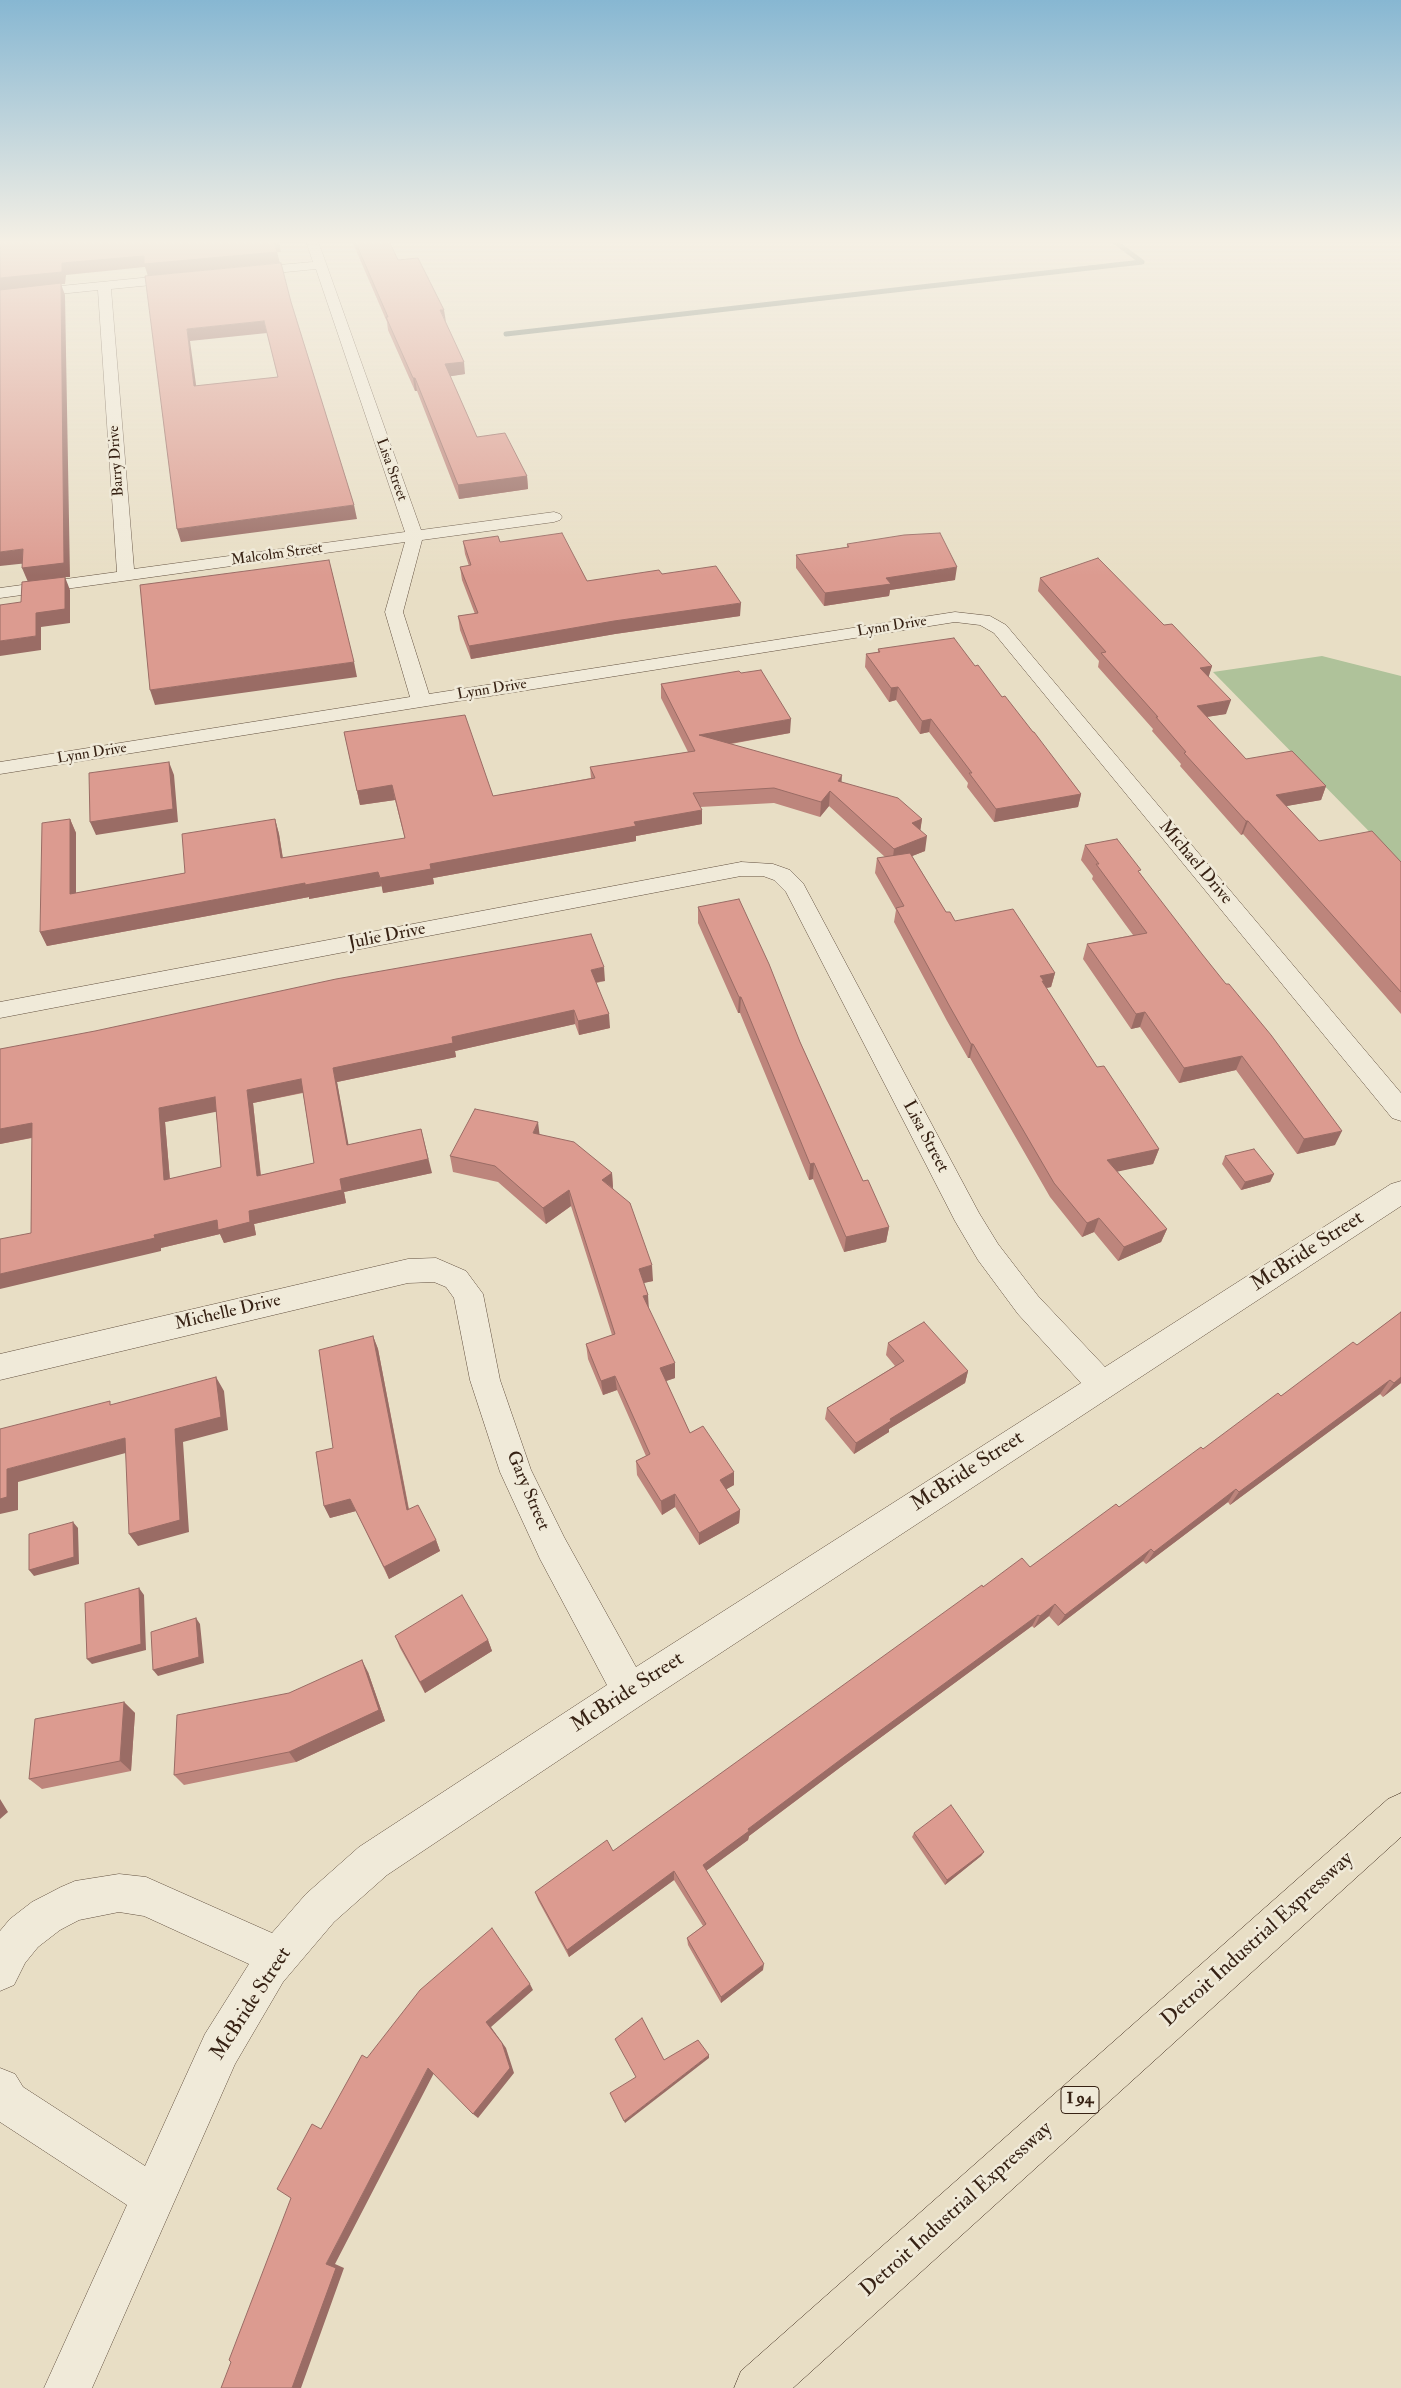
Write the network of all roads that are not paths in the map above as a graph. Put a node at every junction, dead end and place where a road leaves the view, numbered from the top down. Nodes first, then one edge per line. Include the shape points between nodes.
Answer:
1 (109, 352) edge
2 (349, 352) edge
3 (554, 517) dead end
4 (415, 536) junction
5 (126, 576) junction
6 (0, 593) edge
7 (984, 620) joint
8 (421, 701) junction
9 (0, 768) edge
10 (774, 873) joint
11 (0, 1010) edge
12 (1401, 1111) edge
13 (1401, 1192) edge
14 (456, 1279) joint
15 (0, 1367) edge
16 (1102, 1385) junction
17 (630, 1691) junction
18 (1401, 1812) edge
19 (279, 1957) junction
20 (0, 1971) edge
21 (0, 2088) edge
22 (154, 2197) junction
23 (68, 2388) edge
24 (758, 2388) edge

1 - 5 street, Barry Drive
2 - 4 street, Lisa Street
3 - 4 street, Malcolm Street
4 - 5 street, Malcolm Street
4 - 8 street via 394,612
5 - 6 street, Malcolm Street
7 - 8 street, Lynn Drive via 955,618
7 - 12 street, Michael Drive via 1000,629
8 - 9 street, Lynn Drive
10 - 11 street, Julie Drive via 765,869 741,869
10 - 16 street, Lisa Street via 789,880 795,888 988,1252 1028,1305
13 - 16 street, McBride Street
14 - 15 street, Michelle Drive via 436,1270 408,1271
14 - 17 street, Gary Street via 468,1294 485,1380 516,1472 552,1548
16 - 17 street, McBride Street
17 - 19 street, McBride Street via 372,1861 320,1908
18 - 24 highway, Detroit Industrial Expressway / I 94
19 - 20 street via 146,1897 118,1893 75,1900 46,1916 24,1933
19 - 22 street, McBride Street via 220,2049
21 - 22 street via 8,2102
22 - 23 street, McBride Street

